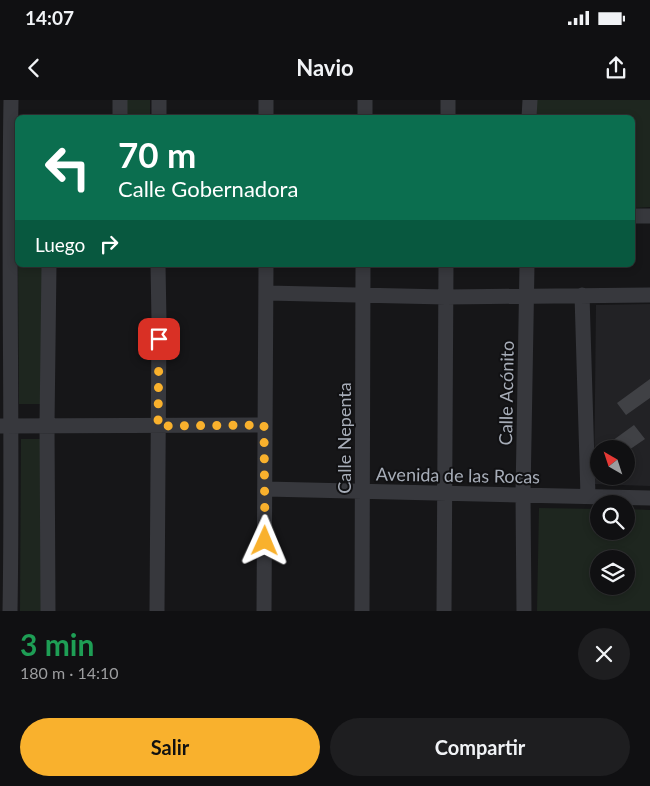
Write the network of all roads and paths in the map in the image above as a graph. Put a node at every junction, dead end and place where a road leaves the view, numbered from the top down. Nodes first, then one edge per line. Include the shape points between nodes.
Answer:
1 (11, 100) edge
2 (120, 100) edge
3 (159, 100) edge
4 (266, 100) edge
5 (365, 100) edge
6 (448, 100) edge
7 (530, 100) edge
8 (120, 115) edge
9 (158, 115) edge
10 (266, 115) edge
11 (365, 115) edge
12 (448, 115) edge
13 (530, 115) edge
14 (635, 216) edge
15 (650, 216) edge
16 (9, 219) edge
17 (49, 267) edge
18 (158, 267) edge
19 (266, 267) edge
20 (363, 267) edge
21 (446, 267) edge
22 (527, 267) edge
23 (267, 293) junction
24 (363, 295) junction
25 (582, 295) junction
26 (650, 295) edge
27 (526, 296) junction
28 (446, 297) junction
29 (47, 425) junction
30 (264, 425) junction
31 (6, 426) edge
32 (158, 426) junction
33 (266, 489) junction
34 (363, 491) junction
35 (445, 494) junction
36 (522, 495) junction
37 (588, 496) junction
38 (650, 498) edge
39 (10, 611) edge
40 (48, 611) edge
41 (157, 611) edge
42 (264, 611) edge
43 (362, 611) edge
44 (444, 611) edge
45 (524, 611) edge

1 - 16 street
2 - 8 street
3 - 9 street
4 - 10 street
5 - 11 street
6 - 12 street
7 - 13 street
14 - 15 street
16 - 31 street
17 - 29 street
18 - 32 street
19 - 23 street
20 - 24 street, Calle Nepenta
21 - 28 street
22 - 27 street, Calle Acónito
23 - 24 street
23 - 30 street
24 - 28 street
24 - 34 street, Calle Nepenta
25 - 26 street
25 - 27 street
25 - 37 street
27 - 28 street
27 - 36 street, Calle Acónito
28 - 35 street
29 - 31 street
29 - 32 street
29 - 40 street
30 - 32 street
30 - 33 street
31 - 39 street
32 - 41 street
33 - 34 street, Avenida de las Rocas
33 - 42 street
34 - 35 street, Avenida de las Rocas
34 - 43 street, Calle Nepenta
35 - 36 street, Avenida de las Rocas
35 - 44 street
36 - 37 street, Avenida de las Rocas
36 - 45 street, Calle Acónito
37 - 38 street, Avenida de las Rocas

